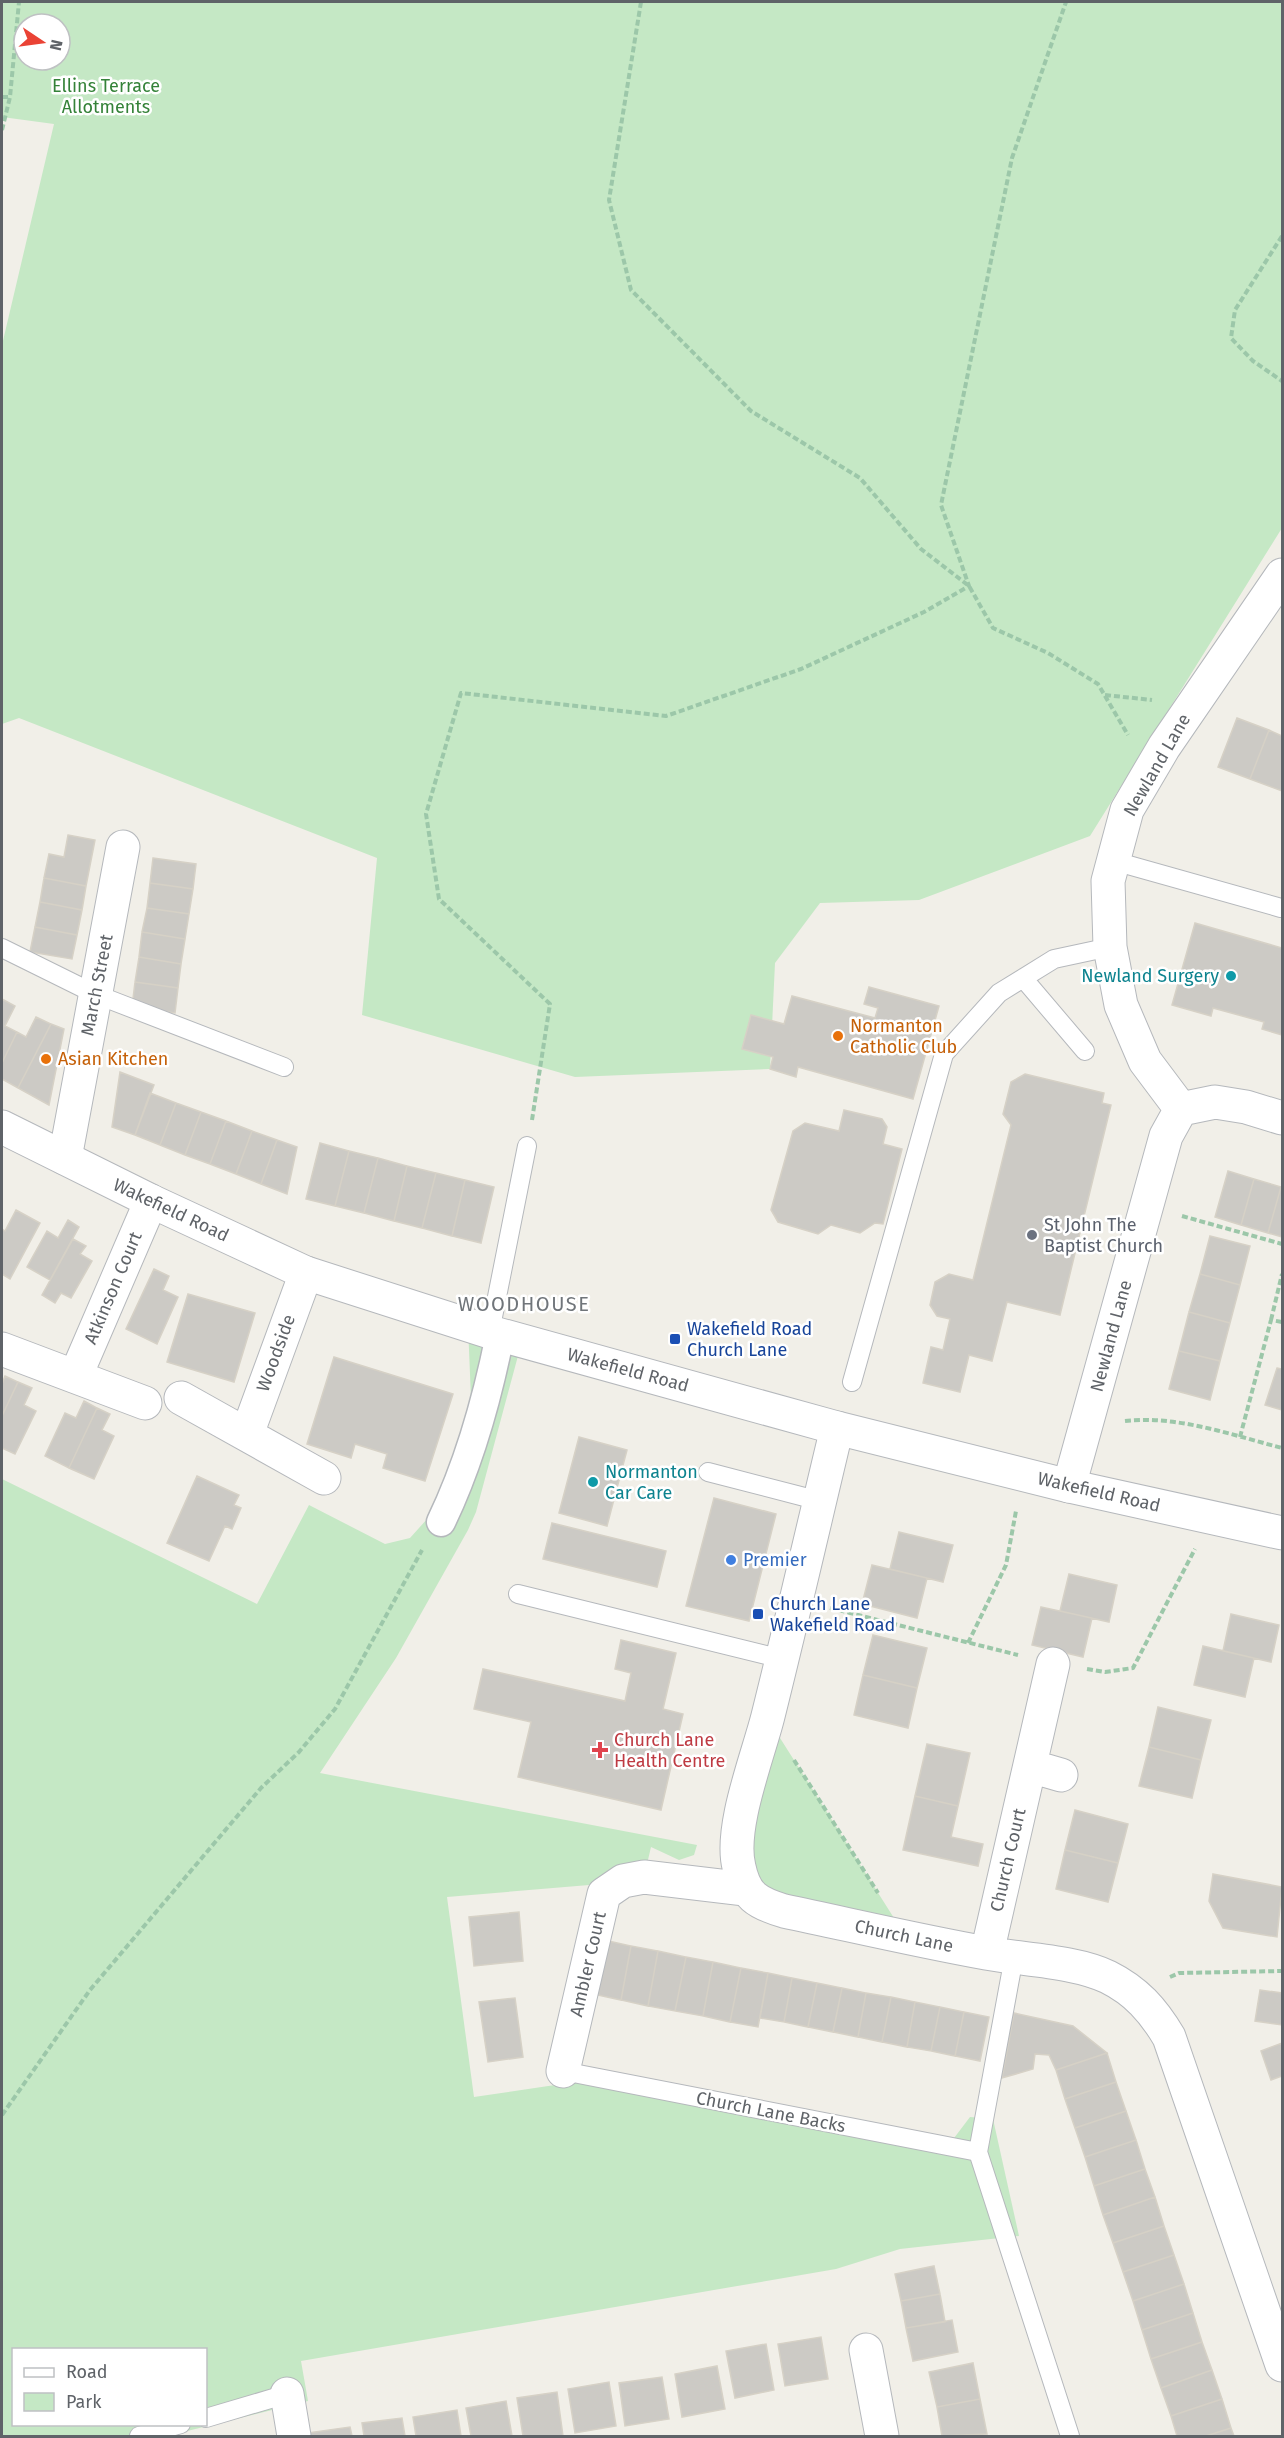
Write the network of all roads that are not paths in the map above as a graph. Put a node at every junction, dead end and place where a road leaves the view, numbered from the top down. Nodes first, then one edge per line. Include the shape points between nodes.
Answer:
1 (1282, 576) edge
2 (123, 847) dead end
3 (1114, 861) junction
4 (1281, 908) edge
5 (1110, 947) junction
6 (2, 948) edge
7 (1023, 978) junction
8 (95, 994) junction
9 (1085, 1051) dead end
10 (285, 1067) dead end
11 (1181, 1109) junction
12 (1282, 1118) edge
13 (2, 1127) edge
14 (527, 1146) road end
15 (65, 1158) junction
16 (151, 1201) junction
17 (306, 1273) junction
18 (495, 1334) junction
19 (2, 1349) edge
20 (76, 1375) junction
21 (852, 1382) dead end
22 (181, 1398) dead end
23 (145, 1403) dead end
24 (837, 1428) junction
25 (247, 1434) junction
26 (708, 1472) dead end
27 (324, 1478) dead end
28 (1069, 1486) junction
29 (820, 1501) junction
30 (441, 1522) road end
31 (1282, 1533) edge
32 (518, 1594) dead end
33 (782, 1659) junction
34 (1053, 1664) road end
35 (1030, 1766) junction
36 (1061, 1774) dead end
37 (745, 1889) junction
38 (1000, 1955) junction
39 (563, 2071) joint
40 (978, 2152) junction
41 (1272, 2303) edge
42 (866, 2350) dead end
43 (1282, 2365) edge
44 (287, 2394) joint
45 (207, 2418) edge
46 (174, 2426) edge
47 (139, 2436) edge
48 (294, 2436) edge
49 (882, 2436) edge
50 (1070, 2436) edge

1 - 3 street, Newland Lane via 1127,810
2 - 8 street, March Street
3 - 4 lane
3 - 5 street, Newland Lane via 1108,881
5 - 7 lane via 1054,959
5 - 11 street, Newland Lane via 1121,1005 1145,1061
6 - 8 lane
7 - 9 lane
7 - 21 lane via 999,993 944,1054
8 - 10 lane
8 - 15 street, March Street
11 - 12 street via 1215,1102
11 - 28 street, Newland Lane via 1166,1136
13 - 15 street, Wakefield Road
14 - 18 lane
15 - 16 street, Wakefield Road
16 - 17 street, Wakefield Road
16 - 20 street, Atkinson Court
17 - 18 street, Wakefield Road
17 - 25 street, Woodside
18 - 24 street, Wakefield Road
18 - 30 street via 488,1395 463,1476
19 - 20 street
20 - 23 street
22 - 25 street
24 - 28 street, Wakefield Road
24 - 29 street
25 - 27 street
26 - 29 lane
28 - 31 street, Wakefield Road
29 - 33 street
32 - 33 lane
33 - 37 street via 738,1840 738,1865
34 - 35 street, Church Court
35 - 36 street
35 - 38 street, Church Court
37 - 38 street, Church Lane via 763,1905
37 - 39 street, Ambler Court via 644,1877 623,1881 604,1894
38 - 40 lane
38 - 41 street, Church Lane via 1106,1976 1133,1992 1155,2013 1169,2037
39 - 40 lane, Church Lane Backs
40 - 50 lane
41 - 43 street, Church Lane
42 - 49 street
44 - 45 lane
44 - 48 street
46 - 47 lane

